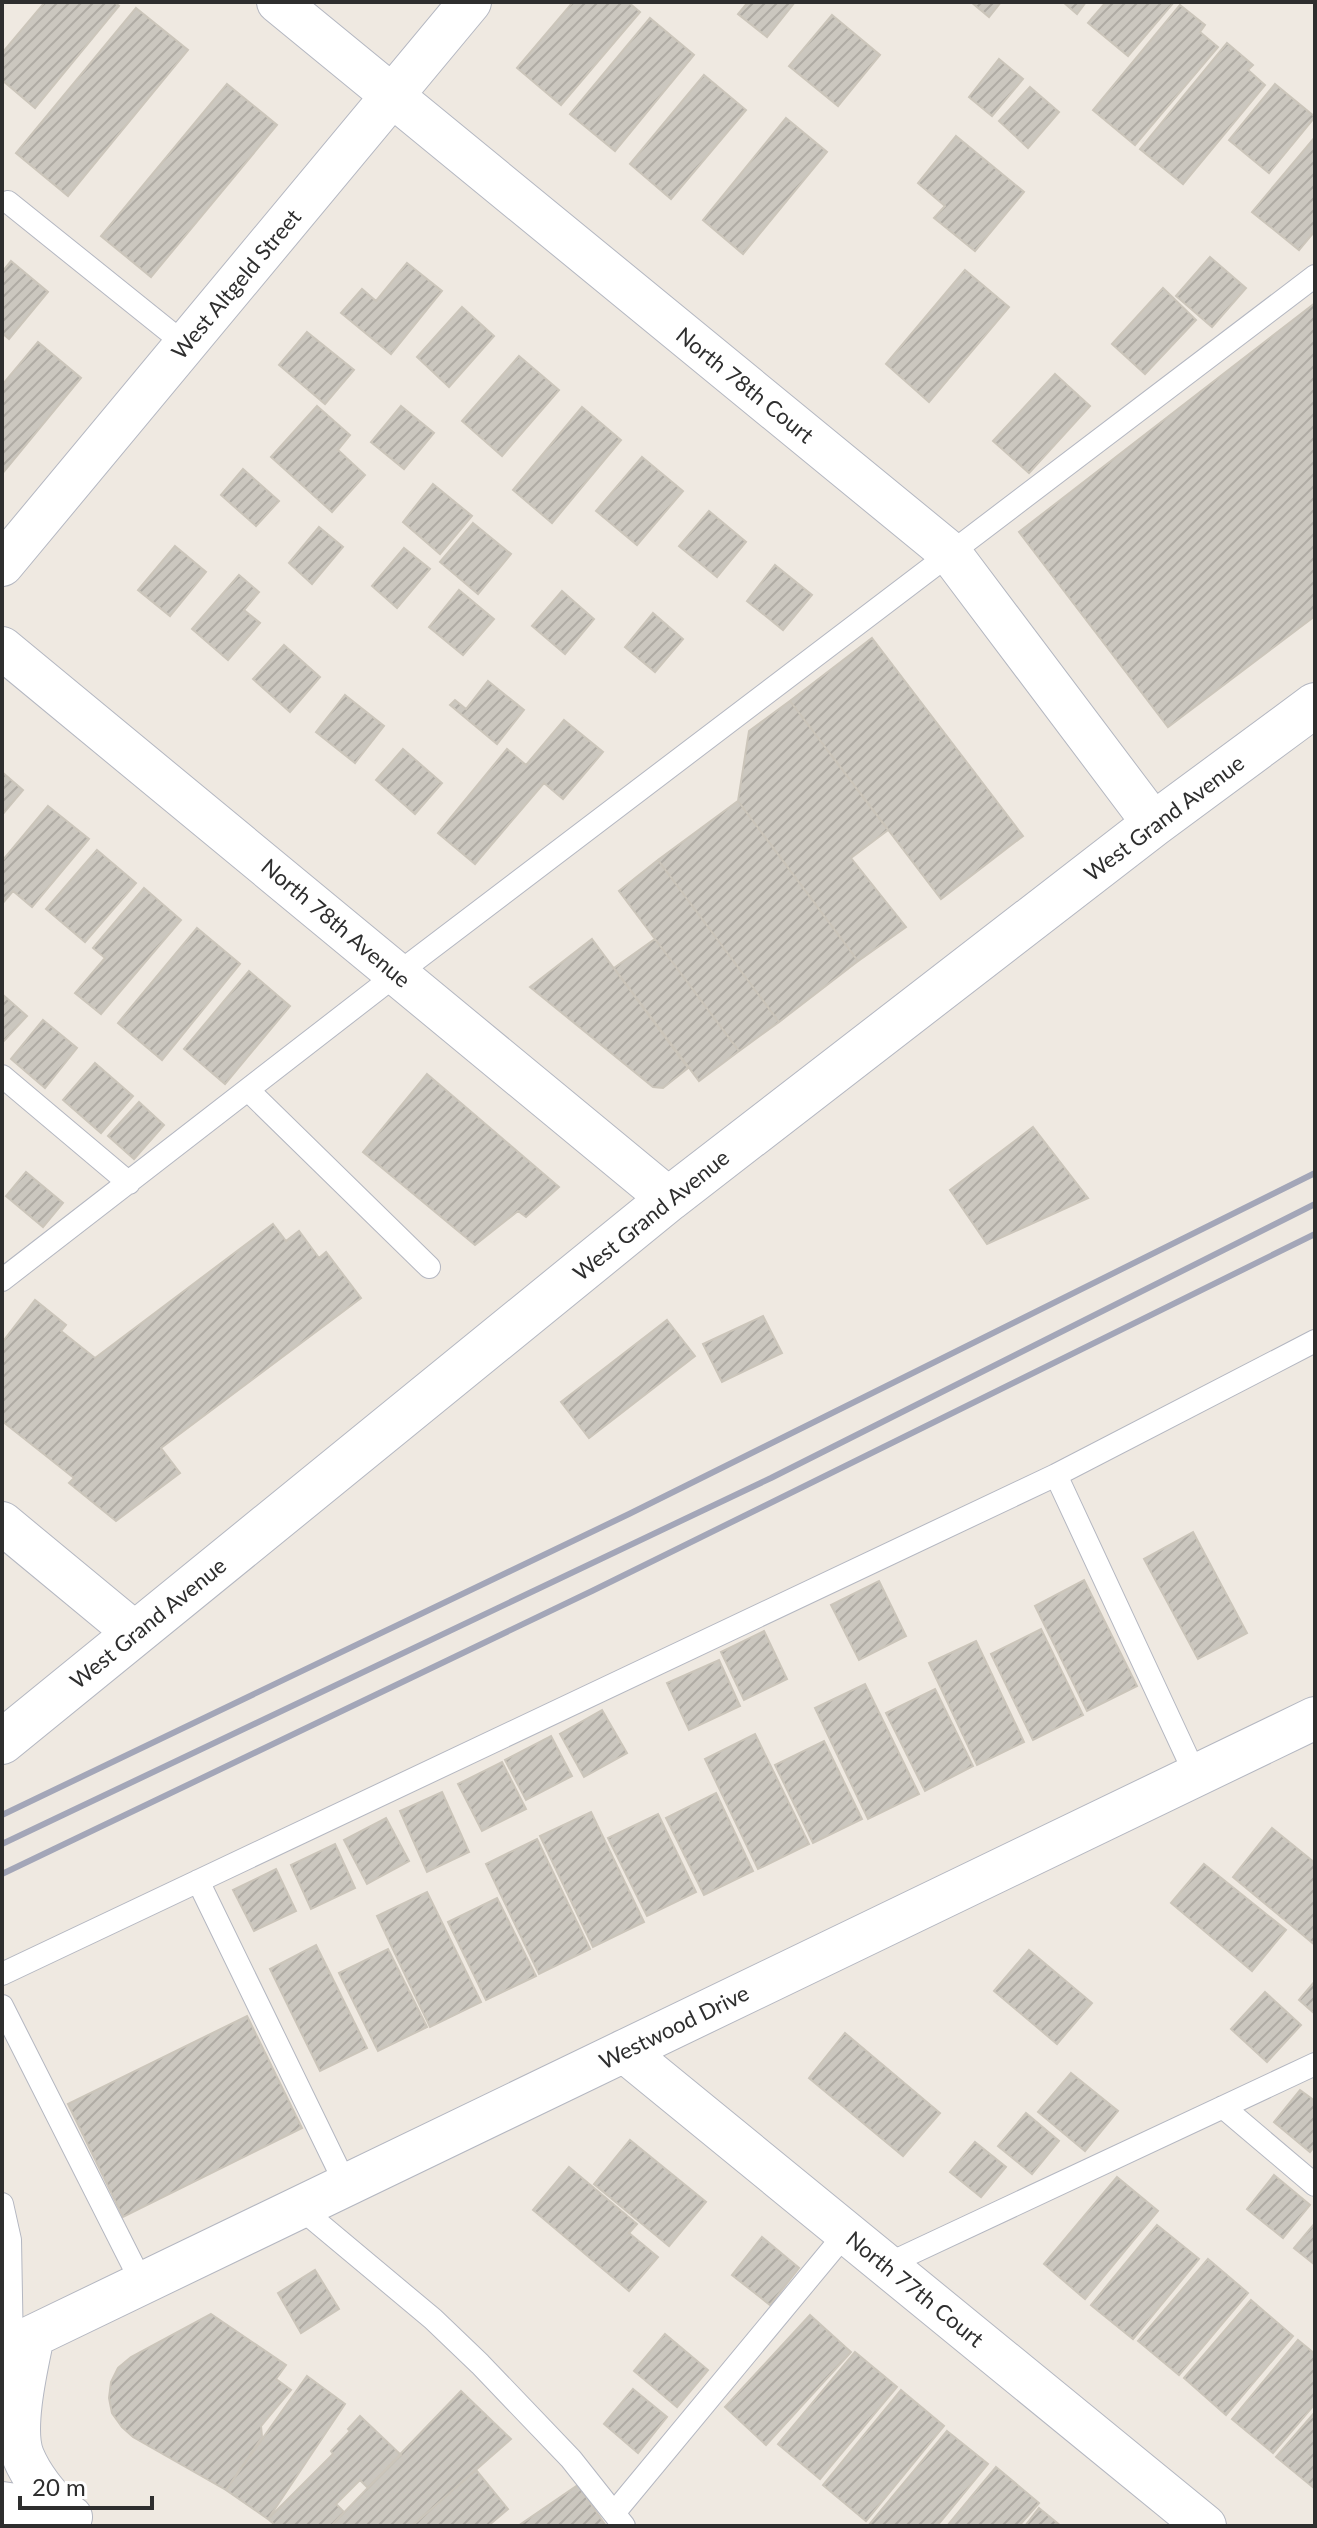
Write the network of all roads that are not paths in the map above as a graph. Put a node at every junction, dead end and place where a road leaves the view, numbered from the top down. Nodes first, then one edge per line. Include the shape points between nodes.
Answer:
1 (278, 2) edge
2 (470, 2) edge
3 (392, 96) junction
4 (8, 202) dead end
5 (1315, 276) edge
6 (186, 345) junction
7 (950, 553) junction
8 (2, 565) edge
9 (2, 648) edge
10 (1315, 705) edge
11 (1154, 824) junction
12 (397, 974) junction
13 (2, 1076) edge
14 (248, 1090) junction
15 (129, 1183) junction
16 (669, 1199) junction
17 (429, 1267) dead end
18 (2, 1280) edge
19 (1315, 1341) edge
20 (1056, 1475) junction
21 (2, 1523) edge
22 (135, 1633) junction
23 (1308, 1731) edge
24 (2, 1742) edge
25 (1196, 1776) junction
26 (198, 1881) junction
27 (2, 1974) edge
28 (2, 2006) edge
29 (624, 2051) junction
30 (1315, 2064) edge
31 (1223, 2107) junction
32 (346, 2185) junction
33 (1315, 2185) edge
34 (2, 2204) edge
35 (299, 2207) junction
36 (846, 2233) junction
37 (886, 2265) junction
38 (142, 2283) junction
39 (16, 2348) edge
40 (2, 2503) edge
41 (74, 2519) edge
42 (619, 2519) edge
43 (1205, 2526) edge

1 - 3 street, North 78th Court
2 - 3 street, West Altgeld Street
3 - 6 street, West Altgeld Street
3 - 7 street, North 78th Court
4 - 6 lane
5 - 7 lane
6 - 8 street, West Altgeld Street
7 - 11 street, North 78th Court
7 - 12 lane
9 - 12 street, North 78th Avenue
10 - 11 main road, West Grand Avenue
11 - 16 main road, West Grand Avenue
12 - 14 lane
12 - 16 street, North 78th Avenue
13 - 15 lane
14 - 15 lane
14 - 17 lane
15 - 18 lane
16 - 22 main road, West Grand Avenue
19 - 20 lane
20 - 25 lane
20 - 26 lane
21 - 22 street
22 - 24 main road, West Grand Avenue
23 - 25 street, Westwood Drive
25 - 29 street, Westwood Drive
26 - 27 lane
26 - 32 lane
28 - 38 lane
29 - 32 street, Westwood Drive
29 - 36 street, North 77th Court
30 - 31 lane
31 - 33 lane
31 - 37 lane
32 - 35 street, Westwood Drive
34 - 39 lane via 10,2240
35 - 38 street, Westwood Drive
35 - 42 lane via 462,2346 571,2459
36 - 37 street, North 77th Court
36 - 42 lane
37 - 43 street, North 77th Court
38 - 39 street, Westwood Drive
39 - 41 street via 21,2453 42,2490
40 - 41 street

